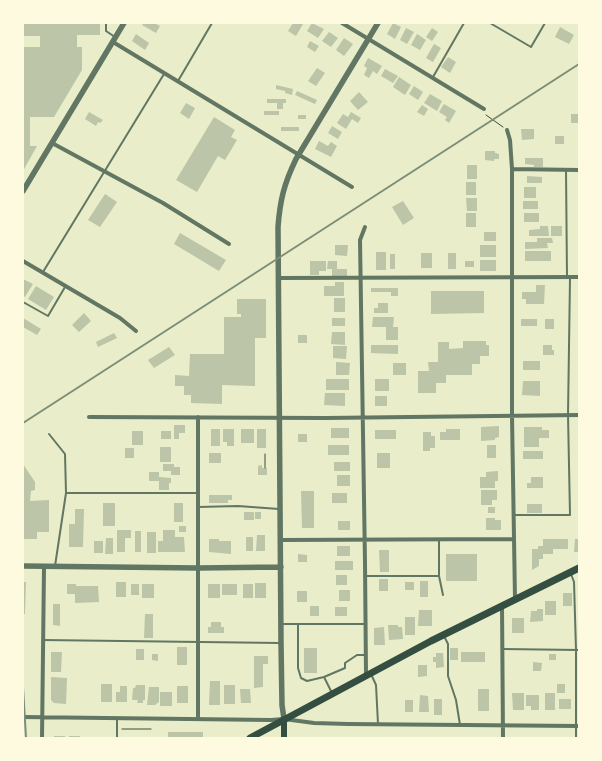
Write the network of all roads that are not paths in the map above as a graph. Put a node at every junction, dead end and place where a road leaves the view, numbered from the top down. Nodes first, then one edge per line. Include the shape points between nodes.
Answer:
1 (106, 23) edge
2 (124, 23) edge
3 (212, 23) edge
4 (342, 23) edge
5 (378, 23) edge
6 (464, 23) edge
7 (490, 23) edge
8 (545, 23) edge
9 (114, 39) junction
10 (368, 39) junction
11 (164, 74) junction
12 (433, 78) junction
13 (177, 82) junction
14 (484, 109) road end
15 (507, 130) road end
16 (52, 143) junction
17 (298, 155) junction
18 (512, 170) junction
19 (566, 170) junction
20 (579, 170) edge
21 (104, 172) junction
22 (352, 188) dead end
23 (23, 191) edge
24 (365, 227) dead end
25 (229, 244) dead end
26 (23, 261) edge
27 (42, 273) junction
28 (512, 277) junction
29 (568, 277) junction
30 (579, 277) edge
31 (278, 278) junction
32 (361, 278) junction
33 (65, 286) junction
34 (23, 302) edge
35 (136, 331) dead end
36 (568, 415) junction
37 (579, 415) edge
38 (90, 416) dead end
39 (512, 416) junction
40 (198, 417) junction
41 (279, 418) junction
42 (363, 418) junction
43 (49, 434) dead end
44 (66, 493) junction
45 (198, 493) junction
46 (198, 506) junction
47 (280, 509) junction
48 (514, 515) junction
49 (514, 539) junction
50 (280, 540) junction
51 (365, 540) junction
52 (439, 540) junction
53 (23, 566) edge
54 (44, 567) junction
55 (55, 567) junction
56 (281, 567) junction
57 (198, 568) junction
58 (579, 568) edge
59 (570, 572) junction
60 (365, 576) junction
61 (439, 576) junction
62 (442, 595) dead end
63 (515, 599) junction
64 (502, 606) junction
65 (281, 624) junction
66 (298, 624) junction
67 (366, 624) junction
68 (443, 634) junction
69 (43, 640) junction
70 (198, 643) junction
71 (281, 643) junction
72 (502, 649) junction
73 (578, 650) edge
74 (366, 655) junction
75 (368, 674) junction
76 (324, 677) junction
77 (332, 693) junction
78 (23, 717) edge
79 (42, 717) junction
80 (117, 718) junction
81 (198, 719) junction
82 (284, 719) junction
83 (378, 724) junction
84 (460, 725) junction
85 (503, 726) junction
86 (577, 726) edge
87 (42, 738) edge
88 (117, 738) edge
89 (250, 738) edge
90 (284, 738) edge
91 (503, 738) edge
92 (576, 738) edge

1 - 9 lane via 106,31
2 - 9 street
3 - 13 lane
4 - 10 street
5 - 10 street
6 - 12 lane
7 - 8 lane via 531,47
9 - 11 street
9 - 16 street
10 - 12 street
10 - 17 street
11 - 13 street
11 - 21 lane
12 - 14 street
13 - 17 street
15 - 18 street
16 - 21 street
16 - 23 street
17 - 22 street
17 - 31 street via 287,177 279,207
18 - 19 street
18 - 28 street
19 - 20 street
19 - 29 lane
21 - 25 street via 163,203
21 - 27 lane
24 - 32 street via 360,240
26 - 27 street
27 - 33 street
28 - 29 street
28 - 32 street
28 - 39 street
29 - 30 street
29 - 36 lane
31 - 32 street
31 - 41 street
32 - 42 street
33 - 34 lane via 48,316
33 - 35 street via 120,318
36 - 37 street
36 - 39 street
36 - 48 lane via 570,515
38 - 40 street
39 - 42 street
39 - 48 street
40 - 41 street
40 - 45 street
41 - 42 street
41 - 47 street
42 - 51 street
43 - 44 lane via 65,454
44 - 45 lane
44 - 55 lane
45 - 46 street
46 - 47 lane
46 - 57 street
47 - 50 street
48 - 49 street
49 - 52 street
49 - 63 street
50 - 51 street
50 - 56 street
51 - 52 street
51 - 60 street
52 - 61 lane
53 - 54 street
54 - 55 street
54 - 69 street
55 - 57 street
56 - 57 street
56 - 65 street
57 - 70 street
58 - 59 highway
59 - 63 highway
59 - 73 lane via 574,582
60 - 61 lane
60 - 67 street
61 - 62 lane
63 - 64 highway
64 - 68 highway
64 - 72 street
65 - 66 lane
65 - 71 street
66 - 67 lane
66 - 76 lane via 298,668 301,678 307,681
67 - 74 street
68 - 75 highway
68 - 84 lane via 448,644 448,676 456,700
69 - 70 lane
69 - 79 street
70 - 71 lane
70 - 81 street
71 - 82 street
72 - 73 lane
72 - 85 street
73 - 86 lane
74 - 75 street
74 - 76 lane via 357,654 345,663 345,668
75 - 77 highway
75 - 83 lane via 376,685
76 - 77 lane
77 - 82 highway
78 - 79 street
79 - 80 street
79 - 87 street
80 - 81 street
80 - 88 lane
81 - 82 street
82 - 83 street via 314,723
82 - 89 highway
82 - 90 main road
83 - 84 street
84 - 85 street
85 - 86 street
85 - 91 street
86 - 92 lane

